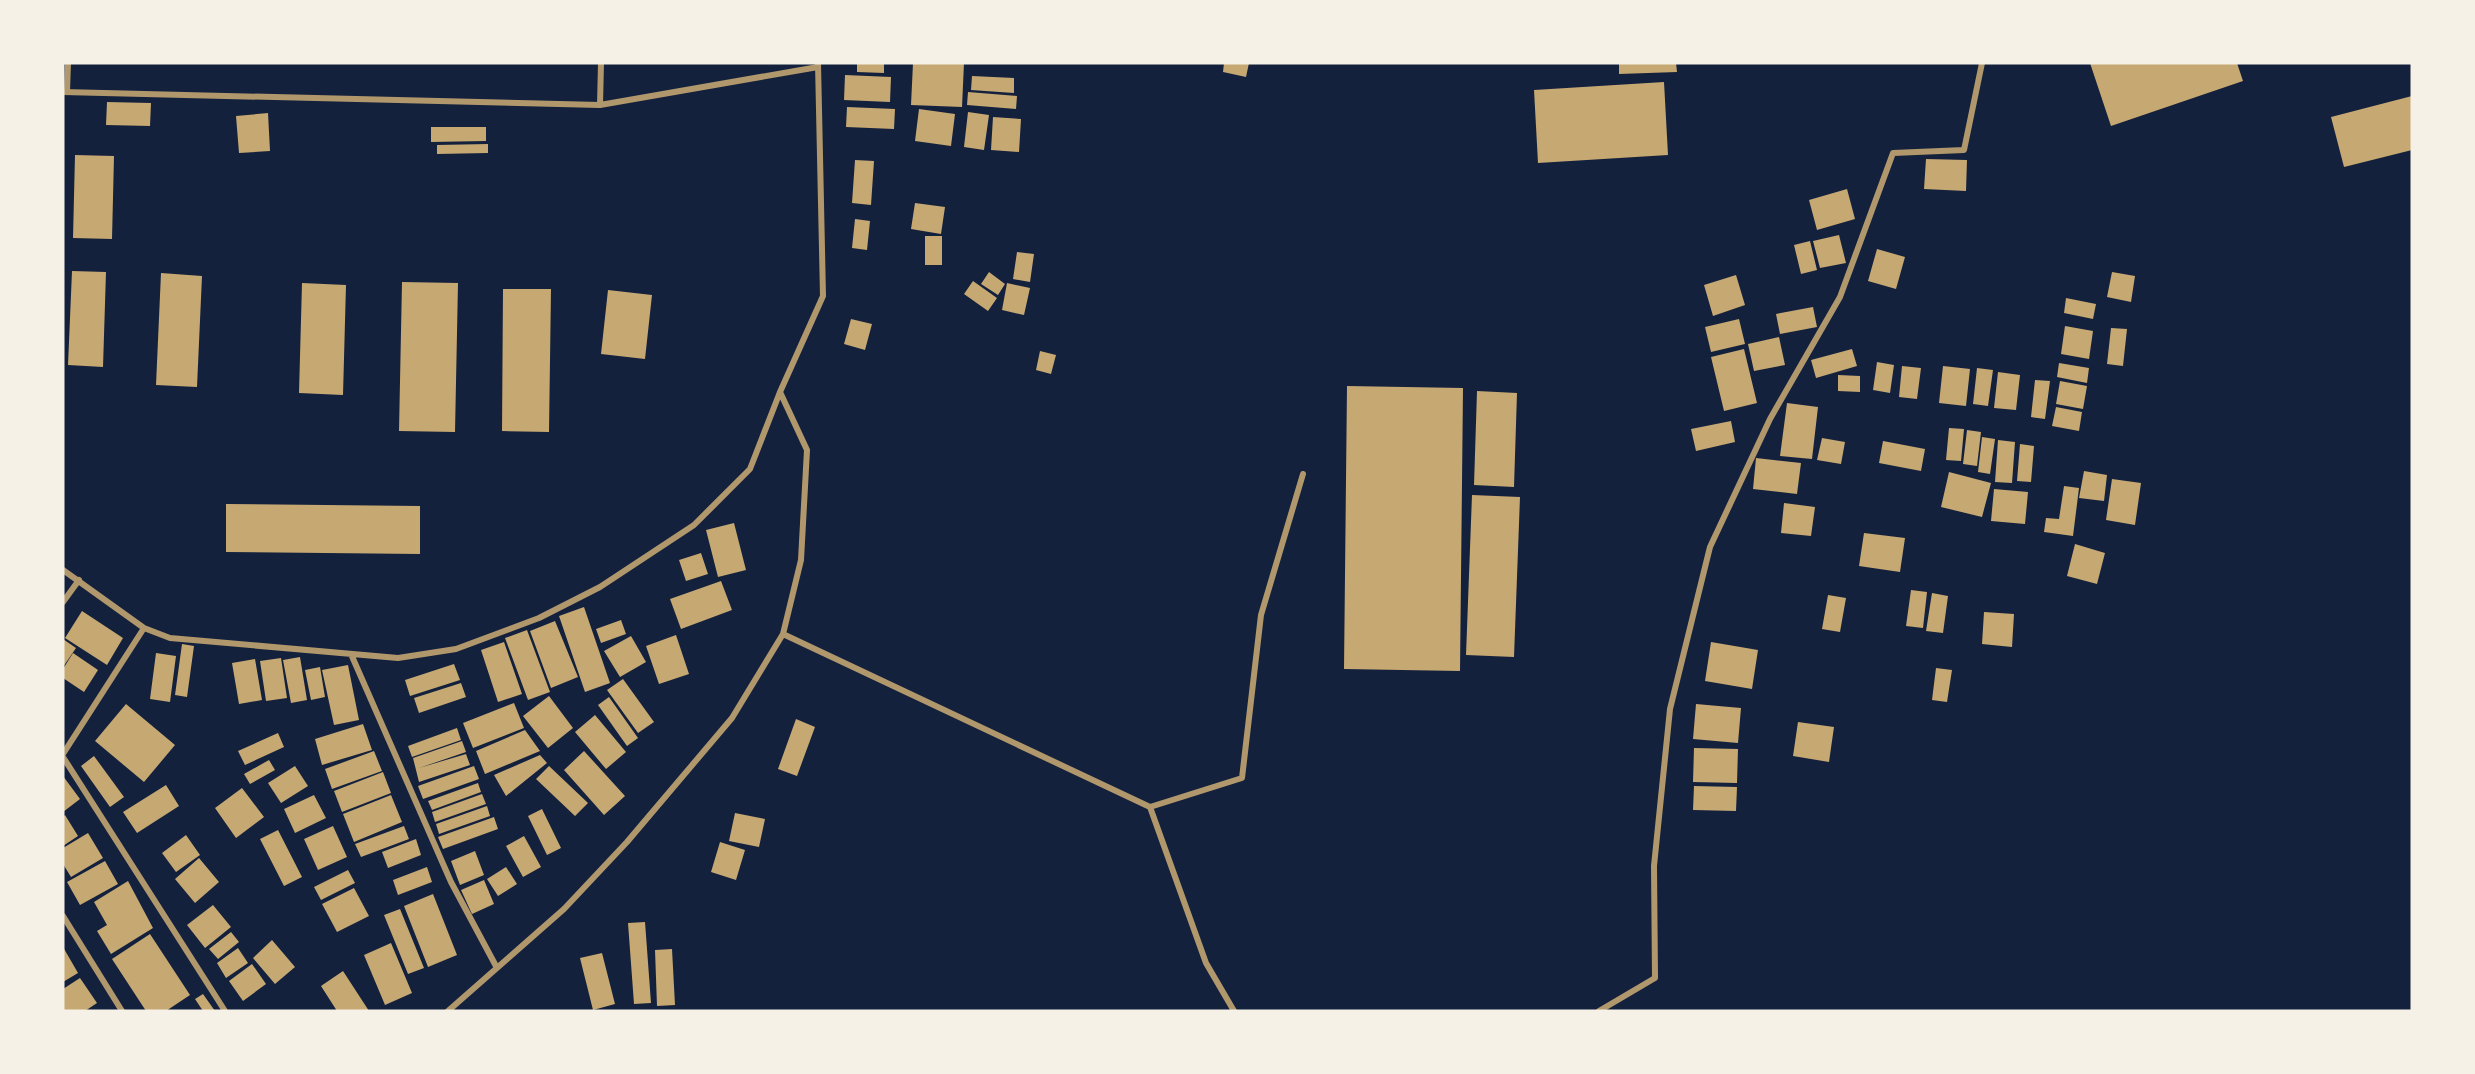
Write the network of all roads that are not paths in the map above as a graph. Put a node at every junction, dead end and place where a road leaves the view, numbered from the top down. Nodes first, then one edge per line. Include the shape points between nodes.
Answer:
1 (68, 63) edge
2 (601, 63) edge
3 (1982, 63) edge
4 (818, 65) edge
5 (65, 92) edge
6 (600, 105) junction
7 (780, 392) junction
8 (1303, 474) dead end
9 (63, 570) edge
10 (79, 580) junction
11 (63, 602) edge
12 (144, 628) junction
13 (783, 634) junction
14 (351, 654) junction
15 (63, 756) edge
16 (1150, 807) junction
17 (63, 916) edge
18 (497, 968) junction
19 (122, 1011) edge
20 (225, 1011) edge
21 (447, 1011) edge
22 (1234, 1011) edge
23 (1599, 1011) edge

1 - 5 street
2 - 6 street
3 - 23 street via 1964,150 1893,153 1840,297 1770,419 1710,547 1670,709 1654,866 1655,978
4 - 6 street
4 - 7 street via 823,296
5 - 6 street
7 - 13 street via 807,450 801,560
7 - 14 street via 750,470 694,525 600,587 539,618 456,649 398,658
8 - 16 street via 1261,615 1242,778
9 - 10 street
10 - 11 street
10 - 12 street
12 - 14 street via 170,638
12 - 15 street
13 - 16 street
13 - 18 street via 732,718 627,842 564,909
14 - 18 street via 451,882
15 - 20 street
16 - 22 street via 1206,963
17 - 19 street
18 - 21 street

